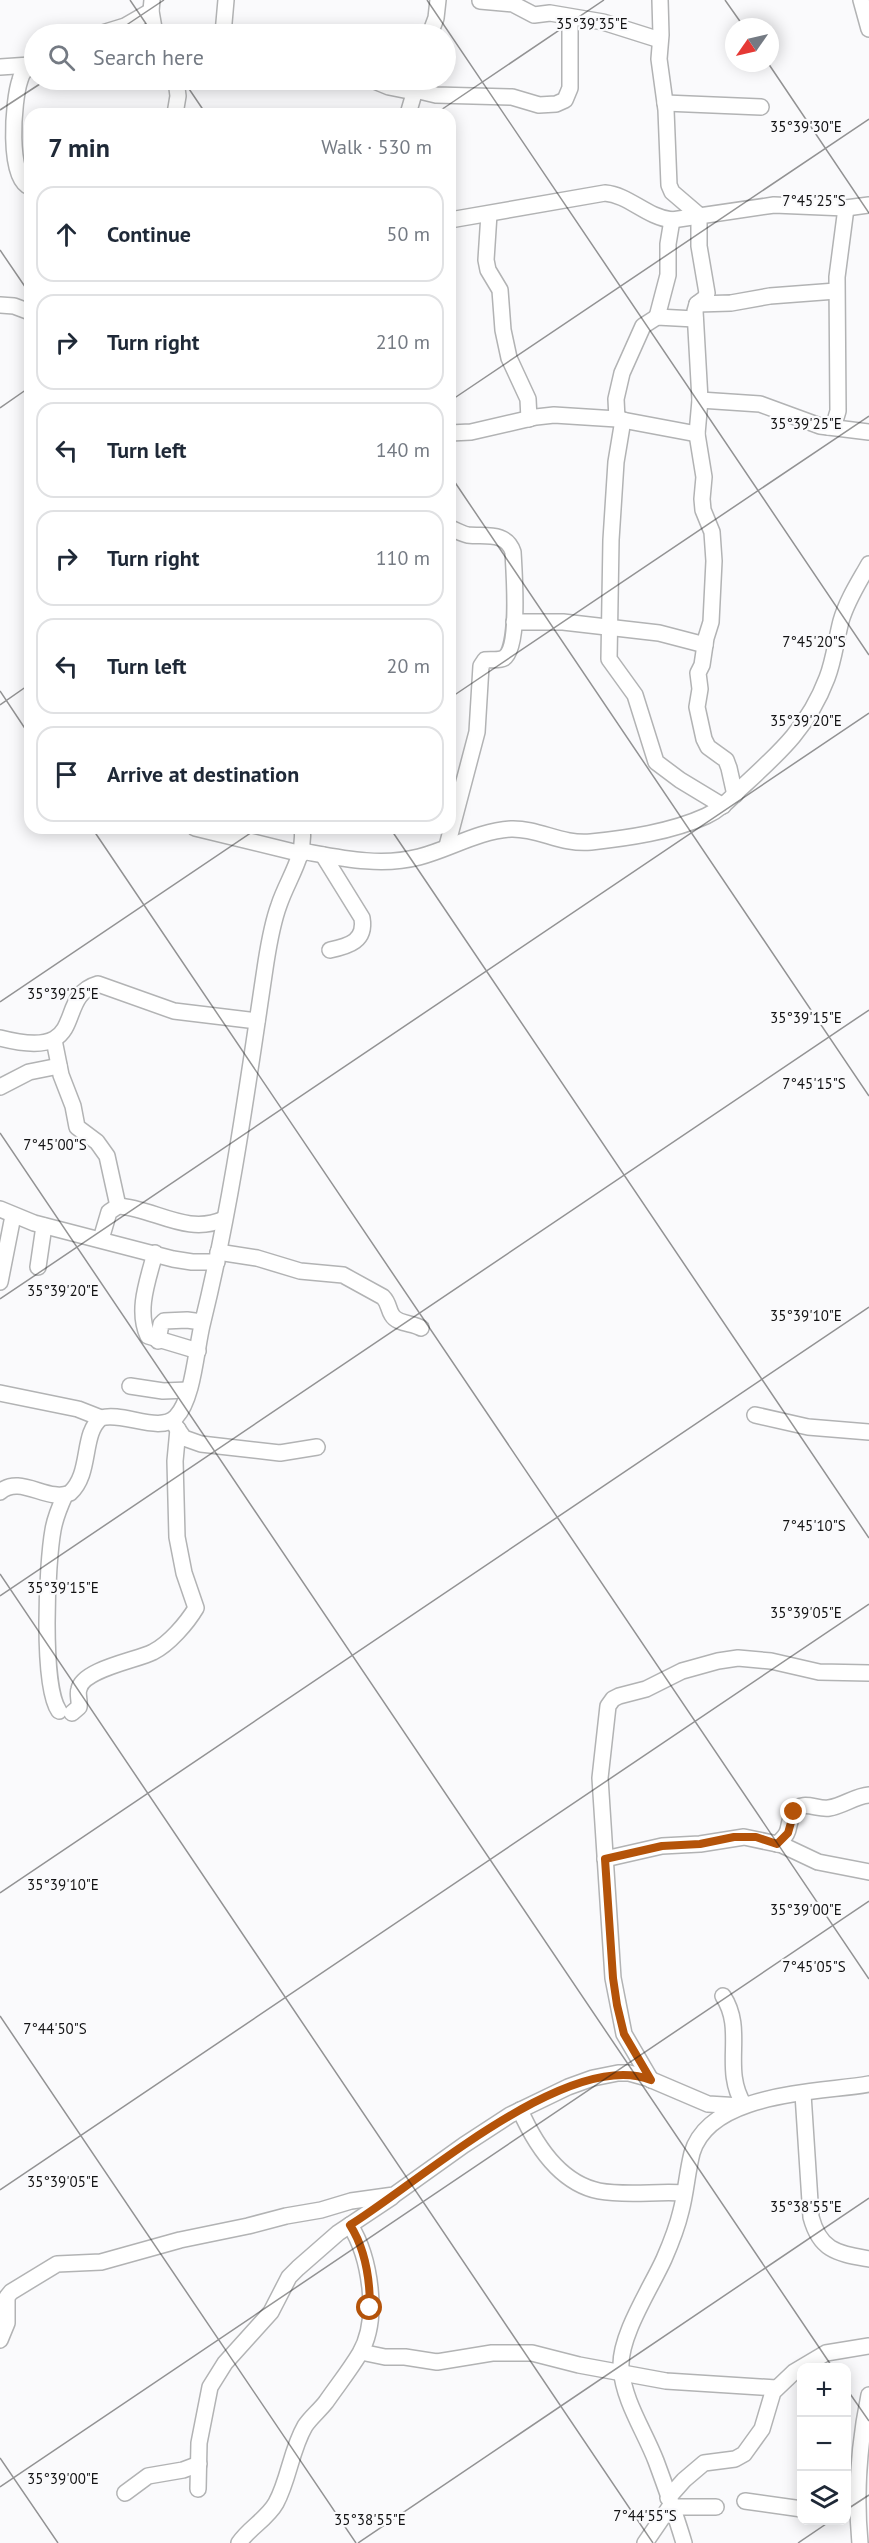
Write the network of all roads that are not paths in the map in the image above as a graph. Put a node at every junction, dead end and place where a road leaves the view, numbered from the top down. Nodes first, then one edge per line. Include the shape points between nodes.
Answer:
1 (226, 0) edge
2 (438, 0) edge
3 (660, 0) edge
4 (861, 0) edge
5 (480, 1) edge
6 (151, 6) edge
7 (570, 17) junction
8 (129, 24) edge
9 (154, 24) edge
10 (223, 24) edge
11 (434, 24) edge
12 (869, 29) edge
13 (660, 40) junction
14 (24, 65) edge
15 (0, 67) edge
16 (24, 70) edge
17 (178, 90) edge
18 (414, 90) edge
19 (423, 90) edge
20 (665, 103) junction
21 (761, 107) dead end
22 (176, 108) edge
23 (410, 108) edge
24 (14, 153) junction
25 (24, 154) edge
26 (24, 184) edge
27 (869, 205) edge
28 (846, 208) junction
29 (489, 214) junction
30 (700, 216) junction
31 (456, 219) edge
32 (672, 220) junction
33 (836, 291) junction
34 (0, 305) edge
35 (24, 310) edge
36 (696, 312) junction
37 (657, 317) junction
38 (700, 400) junction
39 (530, 419) junction
40 (620, 419) junction
41 (828, 427) junction
42 (869, 432) edge
43 (456, 433) edge
44 (697, 434) junction
45 (456, 530) edge
46 (869, 565) edge
47 (514, 622) junction
48 (609, 628) junction
49 (705, 645) junction
50 (735, 795) junction
51 (723, 806) junction
52 (456, 812) edge
53 (221, 834) edge
54 (302, 834) edge
55 (450, 834) edge
56 (447, 846) junction
57 (302, 853) junction
58 (323, 855) junction
59 (330, 950) dead end
60 (257, 1021) junction
61 (0, 1038) edge
62 (54, 1040) junction
63 (59, 1066) junction
64 (0, 1087) edge
65 (117, 1206) junction
66 (6, 1213) edge
67 (224, 1219) junction
68 (44, 1226) junction
69 (101, 1239) junction
70 (155, 1253) junction
71 (217, 1257) junction
72 (38, 1267) dead end
73 (0, 1282) edge
74 (202, 1322) junction
75 (421, 1328) dead end
76 (158, 1341) junction
77 (198, 1351) junction
78 (130, 1386) dead end
79 (188, 1389) junction
80 (0, 1393) edge
81 (755, 1415) dead end
82 (101, 1418) junction
83 (175, 1425) junction
84 (869, 1431) edge
85 (317, 1447) dead end
86 (0, 1492) edge
87 (65, 1495) junction
88 (869, 1673) edge
89 (869, 1795) edge
90 (777, 1844) junction
91 (605, 1859) junction
92 (869, 1872) edge
93 (723, 1996) dead end
94 (651, 2080) junction
95 (869, 2084) edge
96 (803, 2094) junction
97 (743, 2106) junction
98 (520, 2110) junction
99 (684, 2193) junction
100 (394, 2195) junction
101 (350, 2225) junction
102 (869, 2259) edge
103 (0, 2340) edge
104 (869, 2346) edge
105 (361, 2352) junction
106 (622, 2374) junction
107 (776, 2388) junction
108 (869, 2394) edge
109 (199, 2464) junction
110 (198, 2489) dead end
111 (125, 2493) dead end
112 (746, 2501) dead end
113 (670, 2504) junction
114 (716, 2507) dead end
115 (797, 2508) edge
116 (857, 2508) edge
117 (238, 2543) edge
118 (645, 2543) edge
119 (684, 2543) edge
120 (860, 2543) edge

1 - 10 street
2 - 11 street
3 - 13 street
4 - 12 street
5 - 7 street via 513,4 534,15
6 - 8 street
6 - 9 street
7 - 13 street via 603,22
7 - 19 street via 570,88 565,100 539,105 512,97 436,95
13 - 20 street via 658,59
14 - 15 street
16 - 24 street via 19,81
17 - 22 street
18 - 23 street
20 - 21 street
20 - 30 street via 669,186
24 - 25 street
24 - 26 street via 15,166
27 - 28 street
28 - 30 street via 782,204
28 - 33 street
29 - 31 street
29 - 32 street via 605,193
29 - 39 street via 486,260 500,290 509,358 528,399
30 - 32 street
30 - 36 street via 699,246 707,293
32 - 37 street via 668,276
33 - 36 street via 770,296
33 - 41 street via 838,416
34 - 35 street
36 - 37 street
36 - 38 street
37 - 40 street via 644,326 622,373 616,399
38 - 41 street via 760,404
38 - 44 street
39 - 40 street via 554,415
39 - 43 street
40 - 44 street
40 - 48 street
41 - 42 street
44 - 49 street via 704,470 703,510 712,532 714,561 711,622
45 - 47 street via 503,539 512,546
46 - 50 street via 848,602 828,678 806,722 770,764
47 - 48 street via 564,622
47 - 52 street via 513,641 506,656 502,660 485,660 481,666 477,732
48 - 49 street via 659,633
48 - 51 street via 609,659 635,695 656,762
49 - 50 street via 698,672 697,709 706,744 729,768
50 - 51 street
51 - 56 street via 679,826 590,842 570,843 509,829
53 - 57 street
54 - 57 street
55 - 56 street
56 - 58 street via 420,857 392,861
57 - 58 street
57 - 60 street via 275,916
58 - 59 street via 362,918 363,927 351,944
60 - 62 street via 174,1011 98,984 80,996 68,1024
60 - 67 street
61 - 62 street via 36,1044
62 - 63 street
63 - 64 street via 29,1072
63 - 65 street via 77,1127 97,1142 107,1156
65 - 67 street via 185,1223 209,1225
65 - 69 street via 109,1212
66 - 68 street
66 - 73 street
67 - 71 street
68 - 69 street
68 - 72 street
69 - 70 street
70 - 71 street via 192,1262
70 - 76 street via 142,1317 148,1336
71 - 74 street
71 - 75 street via 257,1258 300,1271 344,1275 388,1301 393,1317
74 - 76 street via 164,1321
74 - 77 street
76 - 77 street
77 - 79 street
78 - 79 street via 164,1391
79 - 83 street
80 - 82 street via 78,1409
81 - 84 street via 808,1426
82 - 83 street
82 - 87 street via 93,1425 81,1480
83 - 85 street via 184,1438 201,1444 280,1453
83 - 87 street via 177,1537 196,1608 153,1652 121,1661 81,1684 79,1707 65,1712 53,1699 50,1676 47,1568 53,1527
86 - 87 street via 10,1486 21,1486
88 - 91 street via 819,1672 771,1660 738,1658 682,1671 646,1689 613,1699 607,1713 600,1778
89 - 90 street via 830,1808 799,1807 788,1833
90 - 91 street via 756,1837 734,1837 662,1846
90 - 92 street via 818,1862
91 - 94 street via 617,2005 624,2034
93 - 97 street via 733,2013 734,2084
94 - 97 street via 708,2104
94 - 98 street via 629,2073 593,2078
95 - 96 street
96 - 97 street
96 - 102 street via 813,2226 834,2251
97 - 99 street via 726,2114 701,2135
98 - 99 street via 540,2148 561,2170 581,2183 599,2191
98 - 100 street
99 - 106 street via 672,2240 622,2353
100 - 101 street
100 - 103 street via 180,2240 101,2262 57,2264 7,2297 7,2323
101 - 105 street via 361,2246 370,2289 369,2323
101 - 109 street via 289,2277 271,2312 225,2363 210,2387
104 - 107 street via 826,2353
105 - 106 street via 437,2362 492,2353 532,2353
105 - 117 street via 310,2418 272,2510
106 - 107 street
106 - 113 street
107 - 113 street via 762,2429 744,2454 704,2463 684,2480
108 - 116 street via 859,2456
109 - 110 street
109 - 111 street via 148,2476
112 - 115 street
113 - 114 street
113 - 118 street
113 - 119 street
116 - 120 street

